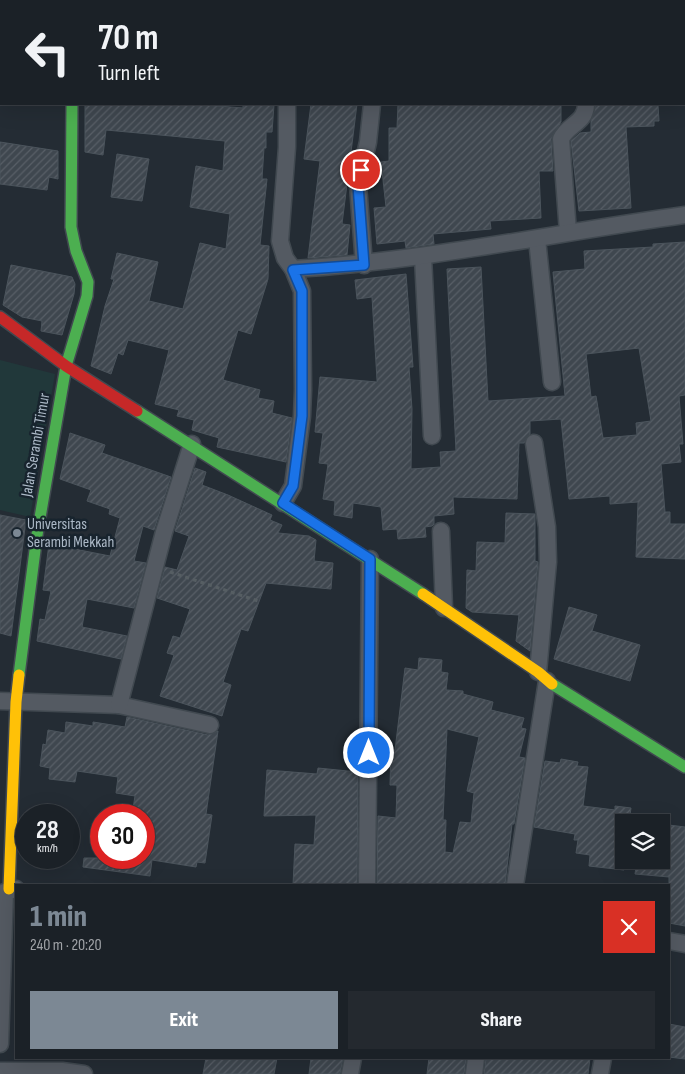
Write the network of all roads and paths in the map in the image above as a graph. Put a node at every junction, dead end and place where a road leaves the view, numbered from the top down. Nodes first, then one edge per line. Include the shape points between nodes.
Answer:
1 (72, 105) edge
2 (287, 105) edge
3 (372, 105) edge
4 (586, 105) edge
5 (685, 214) edge
6 (568, 232) junction
7 (537, 239) junction
8 (423, 257) junction
9 (364, 265) junction
10 (293, 270) junction
11 (0, 317) edge
12 (66, 366) junction
13 (552, 382) dead end
14 (432, 436) dead end
15 (534, 443) dead end
16 (192, 444) junction
17 (283, 503) junction
18 (441, 531) dead end
19 (157, 556) junction
20 (370, 559) junction
21 (258, 601) dead end
22 (444, 608) junction
23 (542, 676) junction
24 (8, 701) edge
25 (119, 705) junction
26 (210, 726) dead end
27 (685, 766) edge
28 (368, 884) edge
29 (515, 884) edge
30 (7, 891) edge
31 (670, 941) edge
32 (685, 944) edge
33 (0, 1044) edge
34 (353, 1059) edge
35 (476, 1059) edge
36 (603, 1059) edge
37 (0, 1071) edge
38 (84, 1074) edge
39 (350, 1074) edge
40 (474, 1074) edge
41 (600, 1074) edge

1 - 12 street, Jalan Serambi Timur via 71,227 88,282 85,307
2 - 10 street via 280,241
3 - 9 street via 358,185
4 - 6 street via 583,118 561,139
5 - 6 street
6 - 7 street
7 - 8 street
7 - 13 street
8 - 9 street
8 - 14 street
9 - 10 street
10 - 17 street via 302,291 302,416 293,486
11 - 12 street
12 - 16 street
12 - 24 street, Jalan Serambi Timur
15 - 23 street via 547,527
16 - 17 street
16 - 19 street
17 - 20 street
18 - 22 street
19 - 21 path via 169,571
19 - 25 street
20 - 22 street
20 - 28 street
22 - 23 street
23 - 27 street
23 - 29 street
24 - 25 street
24 - 30 street, Jalan Serambi Timur
25 - 26 street
30 - 33 street
31 - 32 street
34 - 39 street
35 - 40 street
36 - 41 street
37 - 38 street

